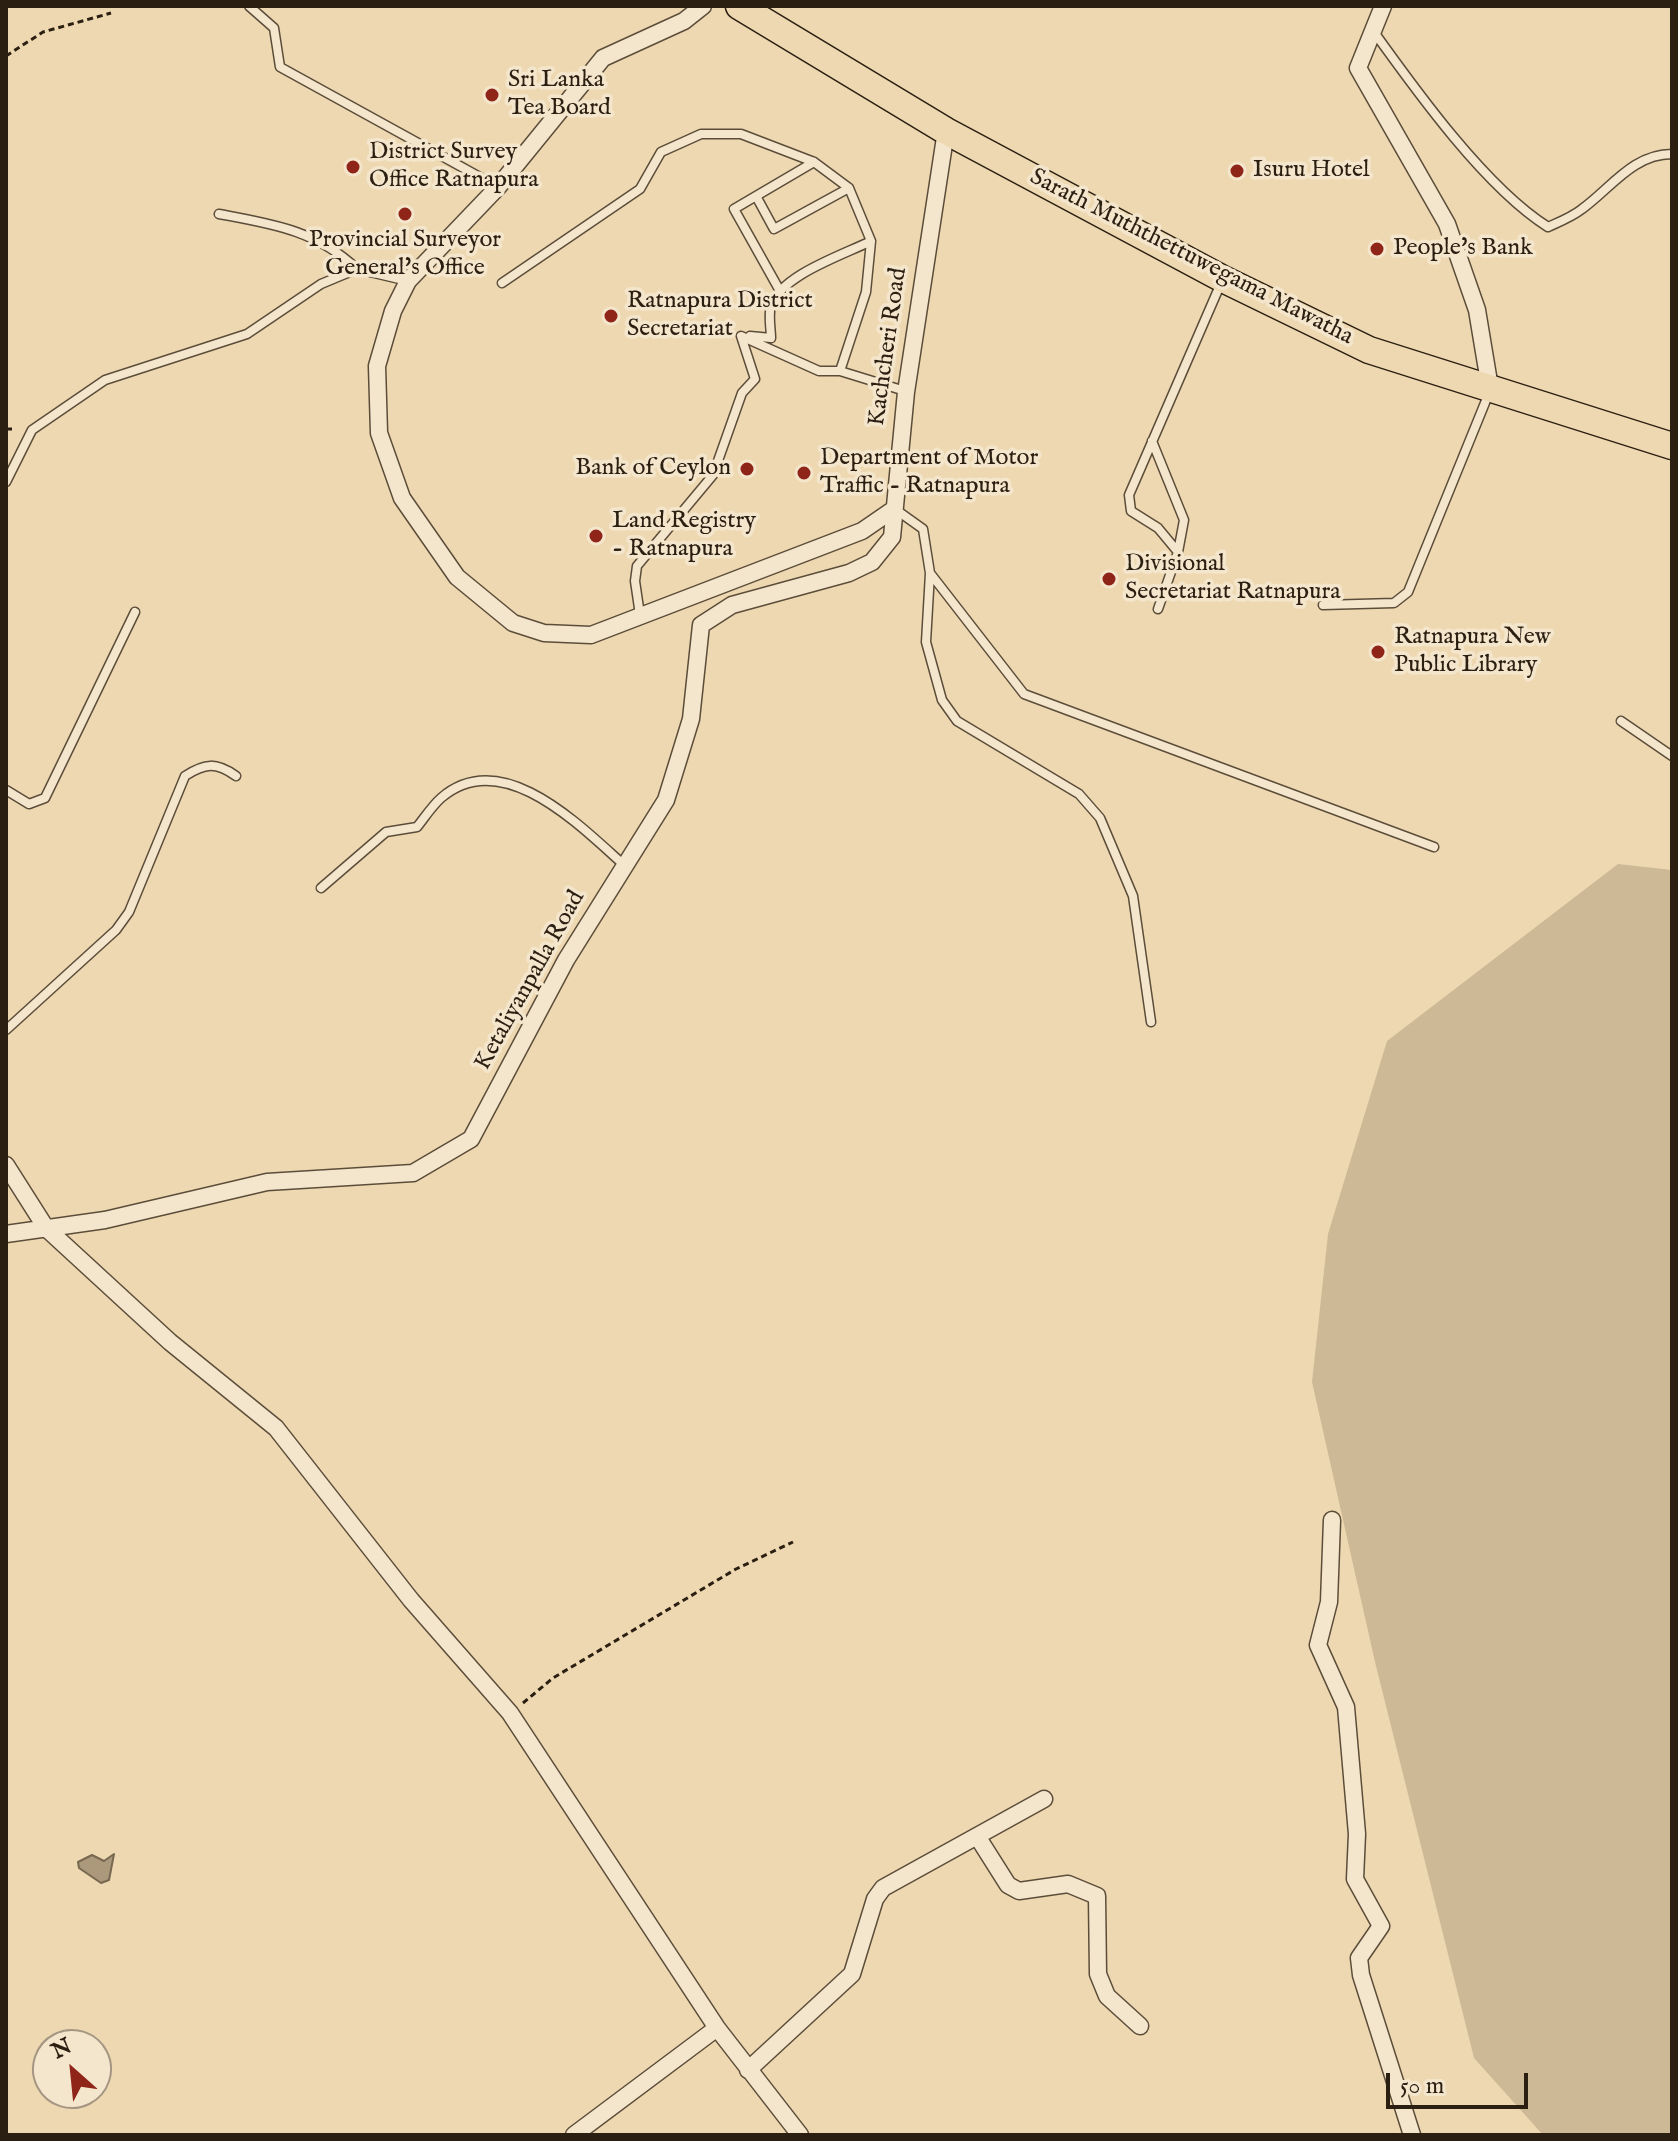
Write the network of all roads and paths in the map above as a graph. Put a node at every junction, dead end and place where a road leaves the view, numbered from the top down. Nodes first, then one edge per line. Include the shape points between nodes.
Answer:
1 (249, 6) edge
2 (703, 6) edge
3 (739, 6) edge
4 (1383, 6) edge
5 (111, 13) dead end
6 (1371, 28) junction
7 (6, 56) edge
8 (946, 131) junction
9 (1672, 154) edge
10 (814, 162) junction
11 (498, 187) junction
12 (849, 188) junction
13 (756, 196) junction
14 (219, 214) dead end
15 (871, 241) junction
16 (357, 269) junction
17 (1223, 279) junction
18 (408, 281) junction
19 (502, 283) dead end
20 (780, 291) junction
21 (741, 336) junction
22 (840, 371) junction
23 (1490, 388) junction
24 (906, 392) junction
25 (1152, 441) junction
26 (1672, 446) edge
27 (6, 482) edge
28 (894, 509) junction
29 (1178, 552) junction
30 (930, 573) junction
31 (1323, 605) dead end
32 (1158, 609) dead end
33 (135, 612) dead end
34 (640, 615) junction
35 (1621, 721) dead end
36 (1672, 756) edge
37 (236, 776) dead end
38 (6, 790) edge
39 (1434, 847) dead end
40 (625, 866) junction
41 (321, 888) dead end
42 (1151, 1022) dead end
43 (6, 1030) edge
44 (6, 1165) edge
45 (46, 1228) junction
46 (6, 1234) edge
47 (1332, 1520) dead end
48 (793, 1542) dead end
49 (510, 1713) junction
50 (1044, 1799) dead end
51 (977, 1836) junction
52 (1140, 2026) dead end
53 (717, 2028) junction
54 (748, 2070) junction
55 (594, 2129) edge
56 (574, 2135) edge
57 (800, 2135) edge
58 (1412, 2135) edge

1 - 11 lane via 274,28 280,67
2 - 11 street via 684,21 603,58
3 - 8 main road, Sarath Muththettuwegama Mawatha
4 - 6 street
5 - 7 path via 43,32
6 - 9 lane via 1411,85 1519,209 1548,227 1581,211 1627,170 1655,154
6 - 23 street via 1358,68 1447,224 1477,310
8 - 17 main road, Sarath Muththettuwegama Mawatha
8 - 24 street, Kachcheri Road
10 - 12 lane
10 - 13 lane
10 - 19 lane via 741,134 701,134 680,141 661,152 640,189
11 - 18 street
12 - 13 lane via 774,229
12 - 15 lane
13 - 20 lane via 734,209
14 - 16 lane via 293,228
15 - 20 lane
15 - 22 lane via 866,292
16 - 18 lane
16 - 27 lane via 321,284 247,334 105,380 32,430
17 - 23 main road, Sarath Muththettuwegama Mawatha via 1369,350
17 - 25 lane
18 - 34 street via 377,366 379,433 402,498 457,577 513,623 544,633 591,635
20 - 21 lane via 770,308 771,338
21 - 22 lane via 819,371
21 - 34 lane via 755,379 742,393 713,475 637,566
22 - 24 lane
23 - 26 main road, Sarath Muththettuwegama Mawatha
23 - 31 lane via 1408,592 1394,603
24 - 28 street, Kachcheri Road
25 - 29 lane via 1184,520
25 - 29 lane via 1129,495 1131,511 1158,528
28 - 30 lane via 923,529
28 - 34 street via 862,531
28 - 40 street, Ketaliyanpalla Road via 892,537 872,562 732,605 701,625 691,719 666,800
29 - 32 lane
30 - 39 lane via 1024,694
30 - 42 lane via 926,642 942,700 957,721 1079,794 1100,818 1133,896
33 - 38 lane via 45,798 29,804
35 - 36 lane
37 - 43 lane via 221,765 201,765 185,776 129,912
40 - 41 lane via 572,819 525,789 481,779 442,797 417,827 386,832
40 - 45 street, Ketaliyanpalla Road via 566,960 471,1139 413,1173 267,1182 105,1220
44 - 45 street
45 - 46 street, Ketaliyanpalla Road
45 - 49 street via 170,1342 276,1428 411,1600
47 - 58 street via 1329,1602 1318,1645 1346,1707 1357,1834 1355,1879 1381,1926 1359,1958 1361,1975
48 - 49 path via 736,1569 553,1678
49 - 53 street
50 - 51 street
51 - 52 street via 1008,1885 1019,1891 1068,1884 1097,1896 1098,1974 1107,1996
51 - 54 street via 883,1888 852,1974
53 - 54 street
53 - 55 street
54 - 57 street
55 - 56 street

